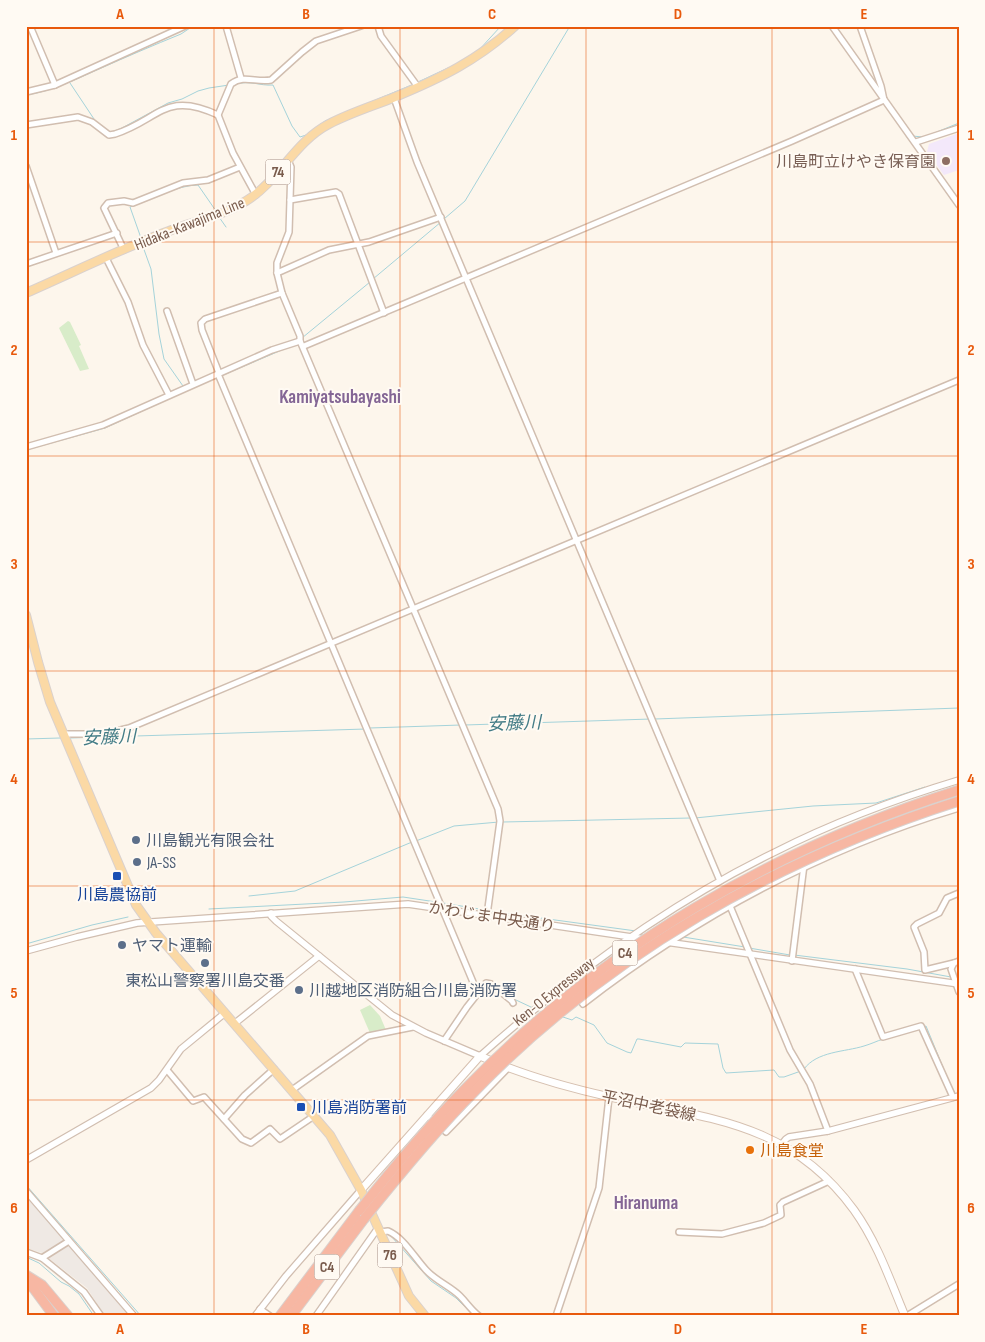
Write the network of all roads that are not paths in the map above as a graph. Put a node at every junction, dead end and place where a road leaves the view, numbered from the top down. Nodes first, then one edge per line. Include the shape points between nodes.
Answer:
1 (30, 26) edge
2 (185, 26) edge
3 (226, 26) edge
4 (361, 26) edge
5 (378, 26) edge
6 (515, 26) edge
7 (832, 26) edge
8 (860, 26) edge
9 (241, 78) junction
10 (55, 86) junction
11 (418, 87) junction
12 (26, 92) edge
13 (394, 98) junction
14 (884, 100) junction
15 (218, 115) junction
16 (26, 125) edge
17 (959, 128) edge
18 (916, 142) junction
19 (288, 160) junction
20 (26, 166) edge
21 (240, 167) junction
22 (256, 194) junction
23 (290, 200) junction
24 (959, 205) edge
25 (441, 216) junction
26 (117, 233) junction
27 (357, 245) junction
28 (124, 250) junction
29 (56, 253) junction
30 (106, 258) junction
31 (26, 264) edge
32 (277, 273) junction
33 (466, 278) junction
34 (26, 293) edge
35 (282, 293) junction
36 (167, 311) dead end
37 (384, 313) junction
38 (300, 341) junction
39 (304, 346) junction
40 (218, 373) junction
41 (959, 380) edge
42 (193, 384) junction
43 (169, 396) junction
44 (26, 447) edge
45 (577, 540) junction
46 (414, 608) junction
47 (26, 615) edge
48 (331, 643) junction
49 (64, 734) junction
50 (959, 780) edge
51 (959, 790) edge
52 (959, 801) edge
53 (959, 808) edge
54 (807, 837) junction
55 (804, 867) junction
56 (720, 881) junction
57 (959, 893) edge
58 (730, 906) junction
59 (442, 908) junction
60 (270, 913) junction
61 (487, 916) junction
62 (148, 922) junction
63 (631, 937) junction
64 (671, 943) junction
65 (26, 951) edge
66 (751, 954) junction
67 (319, 956) junction
68 (792, 960) junction
69 (956, 962) edge
70 (855, 969) junction
71 (955, 980) edge
72 (569, 983) junction
73 (959, 992) edge
74 (478, 994) junction
75 (513, 1003) dead end
76 (225, 1013) junction
77 (234, 1024) junction
78 (413, 1027) junction
79 (444, 1040) junction
80 (480, 1056) junction
81 (274, 1069) junction
82 (508, 1069) junction
83 (167, 1070) junction
84 (292, 1090) junction
85 (609, 1097) junction
86 (956, 1097) edge
87 (427, 1115) junction
88 (314, 1116) junction
89 (224, 1119) junction
90 (828, 1132) junction
91 (782, 1144) junction
92 (26, 1160) edge
93 (829, 1181) junction
94 (361, 1190) junction
95 (26, 1191) edge
96 (361, 1215) junction
97 (379, 1230) junction
98 (679, 1232) dead end
99 (69, 1242) junction
100 (26, 1252) edge
101 (42, 1258) junction
102 (325, 1269) junction
103 (26, 1275) edge
104 (26, 1282) edge
105 (959, 1284) edge
106 (260, 1309) junction
107 (476, 1314) edge
108 (54, 1316) edge
109 (68, 1316) edge
110 (101, 1316) edge
111 (134, 1316) edge
112 (255, 1316) edge
113 (270, 1316) edge
114 (280, 1316) edge
115 (291, 1316) edge
116 (297, 1316) edge
117 (316, 1316) edge
118 (426, 1316) edge
119 (556, 1316) edge
120 (906, 1316) edge

1 - 10 street
2 - 10 street
3 - 9 street
4 - 9 street via 316,41 271,80
5 - 11 street
6 - 11 main road, Hidaka-Kawajima Line / 74 via 472,61
7 - 14 street
8 - 14 street
9 - 15 street via 231,84
10 - 12 street
11 - 13 main road, Hidaka-Kawajima Line / 74
13 - 19 main road, Hidaka-Kawajima Line / 74 via 328,124 312,134
13 - 25 street
14 - 18 street
14 - 33 street
15 - 16 street via 197,106 171,106 109,135 92,122 78,117
15 - 21 street
17 - 18 street
18 - 24 street
19 - 22 main road, Hidaka-Kawajima Line / 74
19 - 23 street via 291,167
20 - 29 street
21 - 22 street
21 - 26 street via 208,180 183,183 133,203 108,204 104,208
22 - 28 main road, Hidaka-Kawajima Line / 74 via 228,211
23 - 27 street via 339,194
23 - 32 street via 289,232 277,263
25 - 27 street
25 - 33 street
26 - 28 street
26 - 29 street
27 - 32 street via 329,250
27 - 37 street
28 - 30 main road, Hidaka-Kawajima Line / 74
29 - 31 street
30 - 34 main road, Hidaka-Kawajima Line / 74
30 - 43 street
32 - 35 street
33 - 37 street
33 - 45 street
35 - 38 street
35 - 40 street via 201,323
36 - 42 street
37 - 39 street
38 - 39 street
38 - 40 street
39 - 46 street
40 - 42 street
40 - 48 street
41 - 45 street
42 - 43 street
43 - 44 street via 103,425
45 - 46 street
45 - 56 street
46 - 48 street
46 - 61 street via 498,809 500,821
47 - 49 main road, 76 via 43,679
48 - 49 street via 122,731
48 - 59 street
49 - 62 main road, 76 via 136,906
50 - 54 street via 879,807
51 - 96 highway, Ken-O Expressway / C4, bridge via 886,815 795,854 694,908 634,947 545,1014 476,1078 434,1122
52 - 96 highway, Ken-O Expressway / C4, bridge via 880,828 799,863 699,915 640,953 575,1002 502,1064
53 - 55 street via 914,822
54 - 55 street
54 - 56 street
55 - 58 street
55 - 68 street
56 - 63 street
57 - 69 street via 947,898 939,912 914,927 924,952 925,970
58 - 64 street
58 - 66 street
59 - 60 street, かわじま中央通り via 408,904
59 - 61 street, かわじま中央通り
59 - 74 street
60 - 62 street, かわじま中央通り
60 - 67 street
61 - 63 street, かわじま中央通り
62 - 65 street, かわじま中央通り
62 - 76 main road, 76
63 - 64 street, かわじま中央通り
63 - 72 street
64 - 66 street, かわじま中央通り
64 - 72 street via 620,975 583,1004
66 - 68 street, かわじま中央通り
66 - 90 street via 790,1050 810,1084
67 - 77 street
67 - 78 street via 392,1015
68 - 70 street, かわじま中央通り
69 - 71 street via 951,969
70 - 71 street, かわじま中央通り
70 - 86 street via 883,1037 921,1026
71 - 73 street
72 - 80 street
74 - 75 street via 488,983
74 - 79 street
76 - 77 main road, 76
76 - 83 street via 181,1049
77 - 81 main road, 76
78 - 79 street
78 - 84 street via 368,1036
79 - 80 street
80 - 82 main road, 平沼中老袋線
80 - 87 main road
81 - 84 main road, 76
81 - 89 street
82 - 85 main road, 平沼中老袋線
82 - 87 street via 446,1132
83 - 89 street via 193,1102 204,1096
83 - 92 street via 139,1096
84 - 88 main road, 76
85 - 91 main road, 平沼中老袋線 via 715,1119
85 - 119 street via 599,1188
86 - 90 street
87 - 94 main road
88 - 89 street via 280,1139 270,1128 251,1143 242,1139
88 - 94 main road, 76 via 337,1145
90 - 91 street via 789,1138
91 - 93 main road, 平沼中老袋線
93 - 98 street via 783,1202 780,1205 781,1215 764,1223 722,1234
93 - 120 main road, 平沼中老袋線 via 869,1233
94 - 97 main road, 76
94 - 106 street
95 - 99 street
96 - 102 highway, Ken-O Expressway / C4
96 - 114 highway, Ken-O Expressway / C4
97 - 107 street via 388,1230 397,1236 426,1270 460,1296
97 - 117 street
97 - 118 main road, 76 via 409,1296
99 - 101 street
99 - 111 street
100 - 101 street
101 - 110 street via 84,1292
102 - 115 highway, Ken-O Expressway / C4
102 - 116 highway
103 - 109 highway via 42,1285
104 - 108 highway via 31,1284
105 - 120 street
106 - 112 street
106 - 113 street

